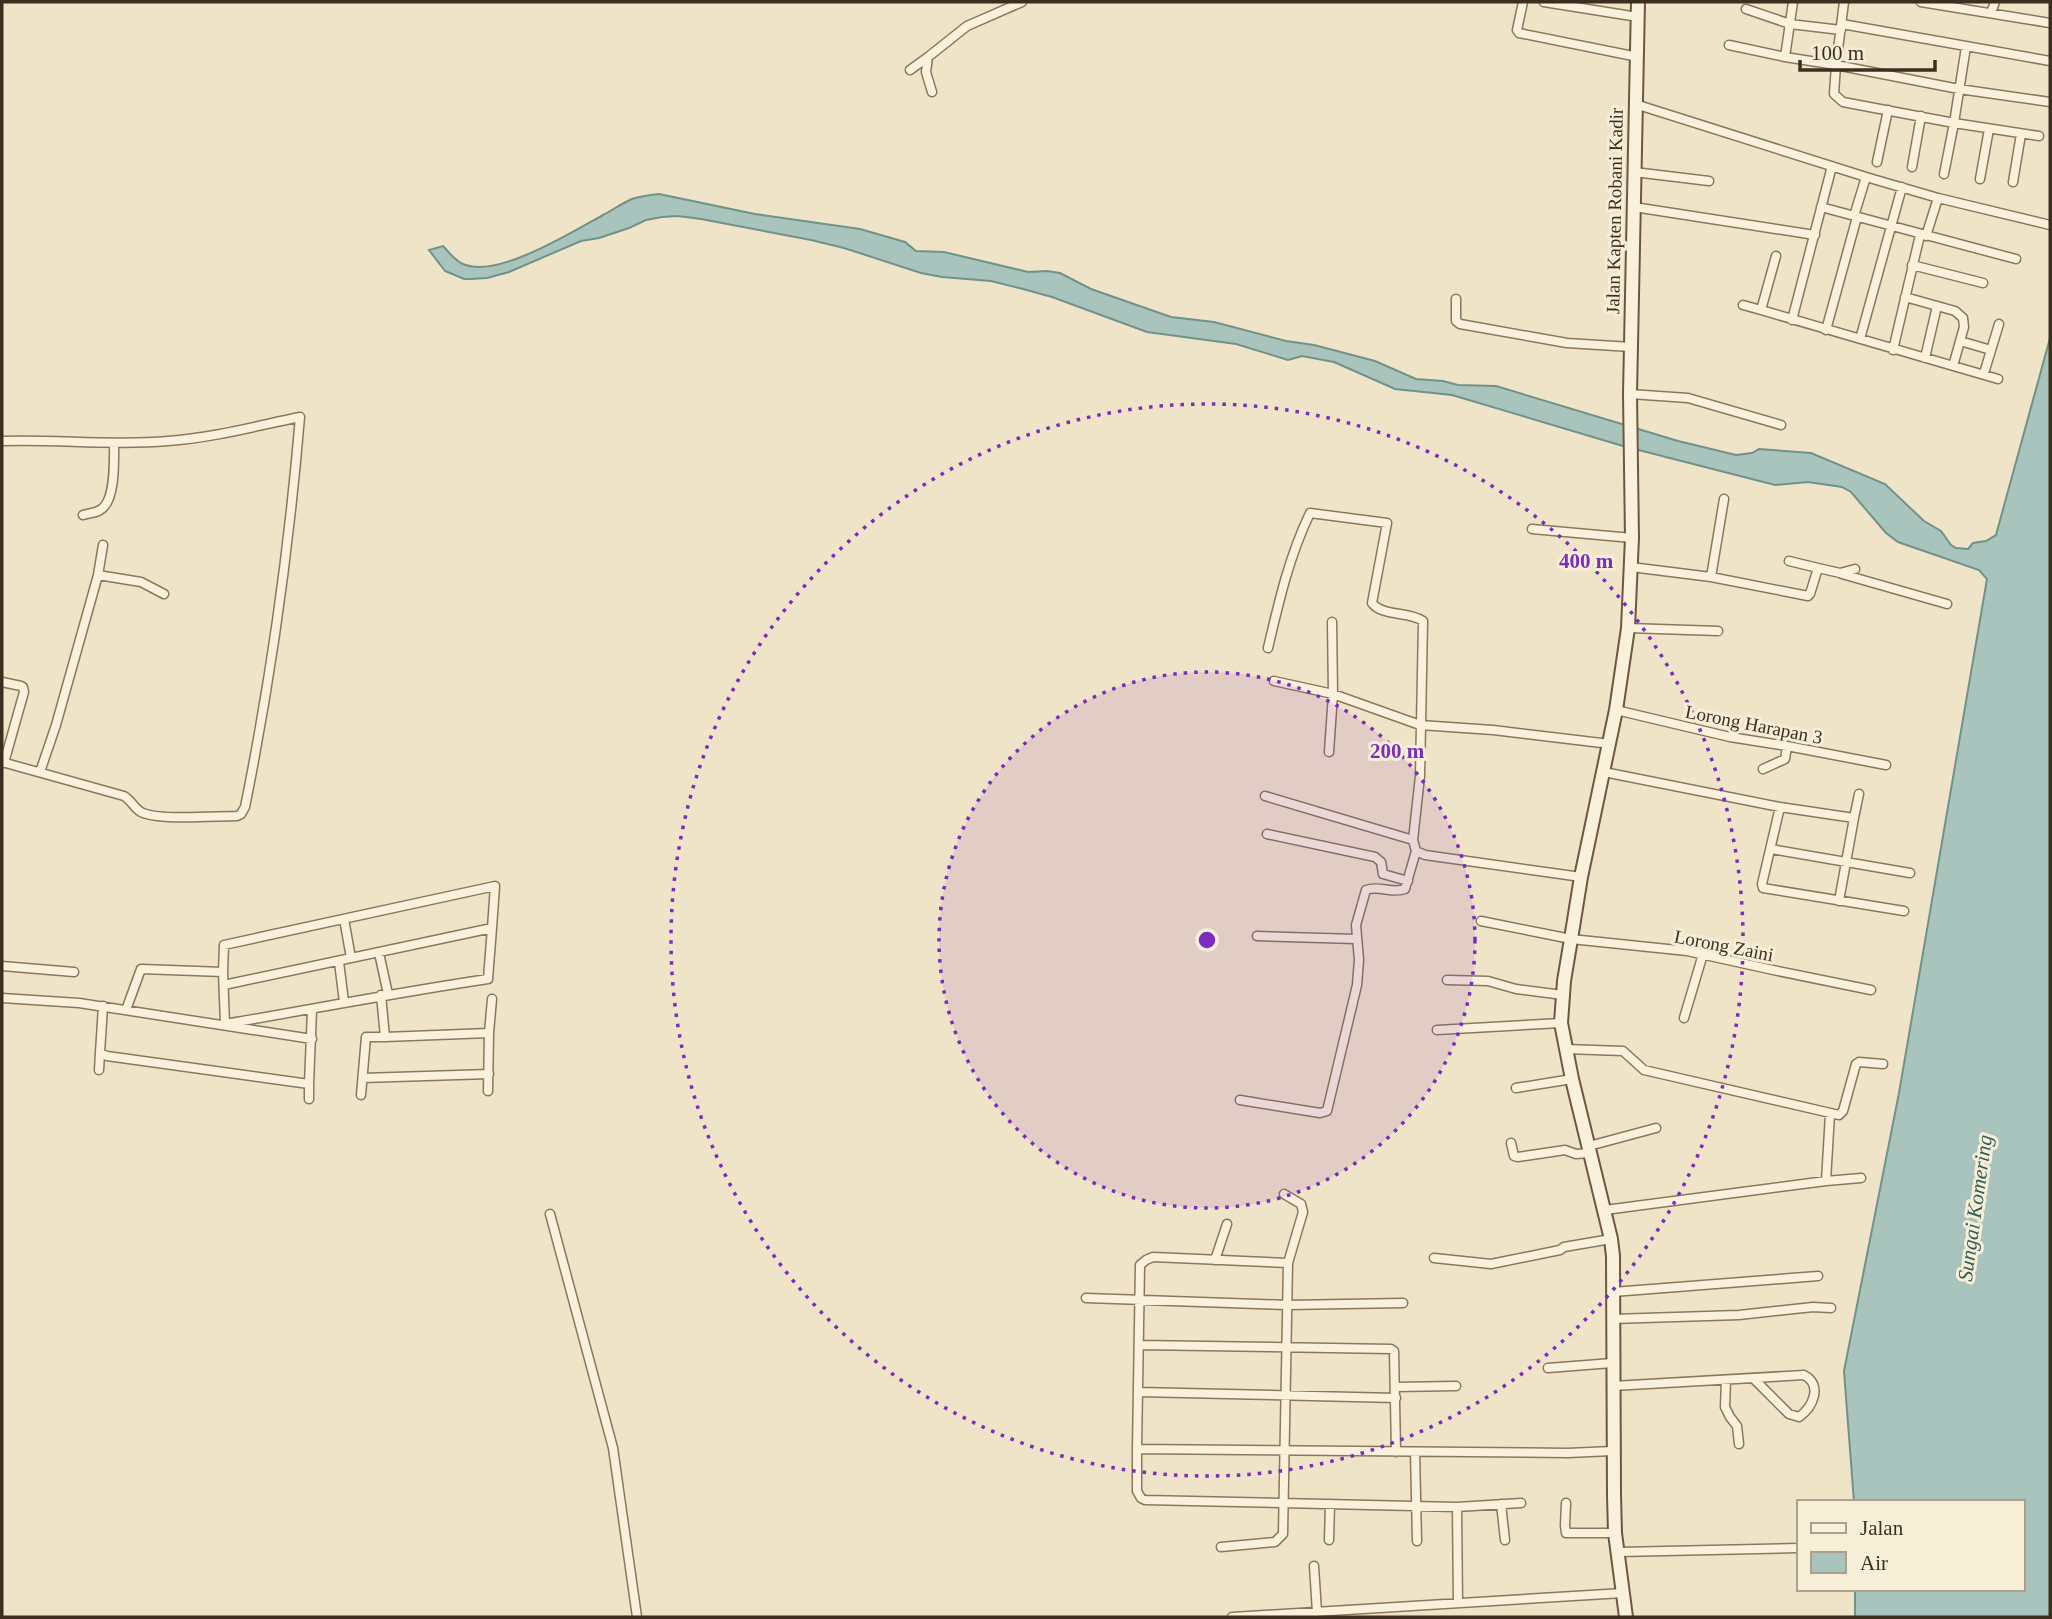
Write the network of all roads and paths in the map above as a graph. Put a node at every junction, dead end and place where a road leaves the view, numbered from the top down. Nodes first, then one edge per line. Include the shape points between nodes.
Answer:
1 (1022, 2) edge
2 (1522, 2) edge
3 (1544, 2) edge
4 (1638, 2) edge
5 (1793, 2) edge
6 (1844, 2) edge
7 (1921, 2) edge
8 (1995, 2) edge
9 (1746, 9) dead end
10 (1991, 13) junction
11 (1638, 17) junction
12 (2050, 23) edge
13 (1790, 24) junction
14 (1842, 27) junction
15 (1729, 45) dead end
16 (1966, 47) junction
17 (928, 57) junction
18 (1638, 57) junction
19 (1785, 57) junction
20 (2050, 61) edge
21 (1836, 65) junction
22 (910, 70) dead end
23 (1959, 89) junction
24 (932, 92) dead end
25 (2050, 102) edge
26 (1635, 104) junction
27 (1888, 110) junction
28 (1921, 117) junction
29 (1954, 123) junction
30 (1989, 128) junction
31 (2021, 134) junction
32 (2039, 136) dead end
33 (1877, 162) dead end
34 (1832, 166) junction
35 (1912, 167) dead end
36 (1634, 172) junction
37 (1944, 174) dead end
38 (1866, 177) junction
39 (1980, 179) dead end
40 (1709, 181) dead end
41 (2013, 182) dead end
42 (1902, 187) junction
43 (1938, 198) junction
44 (1634, 207) junction
45 (1821, 207) junction
46 (1856, 217) junction
47 (2050, 225) edge
48 (1890, 226) junction
49 (1815, 235) junction
50 (1923, 236) junction
51 (1776, 256) dead end
52 (2016, 259) dead end
53 (1912, 265) junction
54 (1983, 283) dead end
55 (1905, 297) junction
56 (1456, 299) dead end
57 (1742, 305) dead end
58 (1937, 306) junction
59 (1761, 310) junction
60 (1792, 320) junction
61 (2000, 324) dead end
62 (1826, 330) junction
63 (1860, 339) junction
64 (1959, 341) junction
65 (1631, 347) junction
66 (1893, 350) junction
67 (1992, 350) junction
68 (1925, 358) junction
69 (1953, 366) junction
70 (1985, 370) dead end
71 (1998, 379) dead end
72 (1629, 394) junction
73 (1781, 425) dead end
74 (2, 441) edge
75 (114, 443) junction
76 (1724, 499) dead end
77 (83, 515) dead end
78 (1532, 529) dead end
79 (1632, 538) junction
80 (103, 545) dead end
81 (1789, 561) dead end
82 (1631, 567) junction
83 (1818, 568) junction
84 (1855, 569) dead end
85 (1840, 573) junction
86 (98, 575) junction
87 (1712, 578) junction
88 (164, 594) dead end
89 (1947, 604) dead end
90 (1332, 622) dead end
91 (1628, 628) junction
92 (1717, 631) dead end
93 (1268, 648) dead end
94 (1274, 681) dead end
95 (2, 682) edge
96 (1333, 694) junction
97 (1616, 710) junction
98 (1420, 725) junction
99 (1610, 744) junction
100 (1787, 746) junction
101 (1329, 752) dead end
102 (3, 763) edge
103 (1886, 765) dead end
104 (1763, 769) dead end
105 (40, 772) junction
106 (1604, 772) junction
107 (1859, 794) dead end
108 (1265, 796) dead end
109 (1780, 807) junction
110 (1854, 817) junction
111 (1267, 834) dead end
112 (1413, 840) junction
113 (1771, 849) junction
114 (1416, 851) junction
115 (1846, 861) junction
116 (1910, 873) dead end
117 (1581, 877) junction
118 (1408, 881) junction
119 (1839, 901) junction
120 (1904, 911) dead end
121 (344, 919) junction
122 (1481, 921) dead end
123 (492, 929) junction
124 (1257, 936) dead end
125 (1356, 939) junction
126 (1571, 939) junction
127 (379, 953) junction
128 (1703, 954) junction
129 (351, 958) junction
130 (339, 962) junction
131 (2, 966) edge
132 (74, 972) dead end
133 (223, 972) junction
134 (1447, 980) dead end
135 (224, 985) junction
136 (1871, 990) dead end
137 (385, 994) junction
138 (1563, 995) junction
139 (2, 998) edge
140 (492, 999) dead end
141 (344, 1002) junction
142 (103, 1006) junction
143 (126, 1010) junction
144 (312, 1010) junction
145 (1684, 1018) dead end
146 (1562, 1023) junction
147 (225, 1024) junction
148 (1437, 1030) dead end
149 (489, 1033) junction
150 (385, 1037) junction
151 (312, 1039) junction
152 (1565, 1049) junction
153 (100, 1053) junction
154 (1883, 1064) dead end
155 (99, 1070) dead end
156 (489, 1074) junction
157 (363, 1078) junction
158 (1572, 1079) junction
159 (309, 1084) junction
160 (1516, 1088) dead end
161 (488, 1091) dead end
162 (361, 1095) dead end
163 (309, 1099) dead end
164 (1240, 1100) dead end
165 (1830, 1114) junction
166 (1656, 1128) dead end
167 (1511, 1143) dead end
168 (1590, 1149) junction
169 (1861, 1178) dead end
170 (1826, 1181) junction
171 (1284, 1194) dead end
172 (1605, 1210) junction
173 (550, 1214) dead end
174 (1227, 1224) dead end
175 (1611, 1239) junction
176 (1434, 1258) dead end
177 (1215, 1261) junction
178 (1288, 1263) junction
179 (1818, 1276) dead end
180 (1613, 1292) junction
181 (1086, 1298) dead end
182 (1141, 1301) junction
183 (1403, 1303) dead end
184 (1288, 1304) junction
185 (1831, 1308) dead end
186 (1612, 1319) junction
187 (1139, 1345) junction
188 (1287, 1347) junction
189 (1612, 1363) junction
190 (1548, 1368) dead end
191 (1754, 1379) junction
192 (1726, 1380) junction
193 (1456, 1386) dead end
194 (1613, 1386) junction
195 (1395, 1387) junction
196 (1138, 1392) junction
197 (1285, 1397) junction
198 (1395, 1398) junction
199 (1739, 1444) dead end
200 (1137, 1449) junction
201 (1284, 1451) junction
202 (1612, 1451) junction
203 (1396, 1452) junction
204 (1415, 1452) junction
205 (1521, 1503) dead end
206 (1566, 1503) dead end
207 (1283, 1504) junction
208 (1330, 1504) junction
209 (1501, 1504) junction
210 (1417, 1506) junction
211 (1457, 1507) junction
212 (1615, 1532) junction
213 (1329, 1539) dead end
214 (1505, 1540) dead end
215 (1417, 1541) dead end
216 (1221, 1547) dead end
217 (1797, 1548) edge
218 (1619, 1552) junction
219 (1314, 1566) dead end
220 (1623, 1593) junction
221 (1458, 1603) junction
222 (1317, 1612) junction
223 (637, 1617) edge
224 (1232, 1617) edge
225 (1626, 1617) edge

1 - 17 street via 967,26
2 - 18 street via 1518,33
3 - 11 street
4 - 11 main road, Jalan Kapten Robani Kadir
5 - 13 street
6 - 14 street
7 - 10 street
8 - 10 street
9 - 13 street
10 - 12 street
11 - 18 main road, Jalan Kapten Robani Kadir
13 - 14 street
13 - 19 street
14 - 16 street
14 - 21 street
15 - 19 street
16 - 20 street
16 - 23 street
17 - 22 street
17 - 24 street via 926,72
18 - 26 main road, Jalan Kapten Robani Kadir
19 - 21 street
21 - 23 street
21 - 27 street via 1836,97
23 - 25 street
23 - 29 street
26 - 34 street
26 - 36 main road, Jalan Kapten Robani Kadir
27 - 28 street
27 - 33 street
28 - 29 street
28 - 35 street
29 - 30 street
29 - 37 street
30 - 31 street
30 - 39 street
31 - 32 street
31 - 41 street
34 - 38 street
34 - 45 street
36 - 40 street
36 - 44 main road, Jalan Kapten Robani Kadir
38 - 42 street
38 - 46 street
42 - 43 street
42 - 48 street
43 - 47 street
43 - 50 street
44 - 49 street
44 - 65 main road, Jalan Kapten Robani Kadir
45 - 46 street
45 - 49 street
46 - 48 street
46 - 62 street
48 - 50 street
48 - 63 street
49 - 60 street
50 - 52 street
50 - 53 street
51 - 59 street
53 - 54 street
53 - 55 street
55 - 58 street
55 - 66 street
56 - 65 street via 1460,324 1567,343
57 - 59 street
58 - 64 street via 1963,318
58 - 68 street
59 - 60 street
60 - 62 street
61 - 67 street
62 - 63 street
63 - 66 street
64 - 67 street
64 - 69 street
65 - 72 main road, Jalan Kapten Robani Kadir
66 - 68 street
67 - 70 street
68 - 69 street
69 - 71 street
72 - 73 street via 1688,398
72 - 79 main road, Jalan Kapten Robani Kadir
74 - 75 street
75 - 77 street via 115,475 106,506
75 - 105 street via 192,438 300,417 288,545 265,707 245,807 237,816 147,814 124,796
76 - 87 street
78 - 79 street
79 - 82 main road, Jalan Kapten Robani Kadir
80 - 86 street
81 - 83 street
82 - 87 street
82 - 91 main road, Jalan Kapten Robani Kadir
83 - 85 street
83 - 87 street via 1808,596
84 - 85 street
85 - 89 street
86 - 88 street via 141,582
86 - 105 street
90 - 96 street
91 - 92 street
91 - 97 main road, Jalan Kapten Robani Kadir
93 - 98 street via 1290,560 1310,513 1387,523 1372,603 1423,621
94 - 96 street
95 - 102 street via 21,686 24,692
96 - 98 street
96 - 101 street
97 - 99 main road, Jalan Kapten Robani Kadir
97 - 100 street, Lorong Harapan 3
98 - 99 street
98 - 112 street via 1420,786
99 - 106 main road, Jalan Kapten Robani Kadir
100 - 103 street, Lorong Harapan 3
100 - 104 street via 1785,759
102 - 105 street
106 - 109 street
106 - 117 main road, Jalan Kapten Robani Kadir
107 - 110 street
108 - 112 street
109 - 110 street
109 - 113 street
110 - 115 street
111 - 118 street via 1375,857 1383,874
112 - 114 street
113 - 115 street
113 - 119 street via 1763,888
114 - 117 street
114 - 118 street
115 - 116 street
115 - 119 street
117 - 126 main road, Jalan Kapten Robani Kadir
118 - 125 street via 1402,891 1367,888
119 - 120 street
121 - 123 street via 495,886
121 - 129 street
121 - 133 street via 224,945
122 - 126 street, Lorong Zaini
123 - 127 street
123 - 137 street via 488,979
124 - 125 street
125 - 164 street via 1357,985 1327,1111
126 - 128 street, Lorong Zaini
126 - 138 main road, Jalan Kapten Robani Kadir
127 - 129 street
127 - 137 street
128 - 136 street, Lorong Zaini
128 - 145 street
129 - 130 street
130 - 135 street
130 - 141 street
131 - 132 street
133 - 135 street
133 - 143 street via 141,969
134 - 138 street via 1488,981
135 - 147 street
137 - 141 street
137 - 150 street
138 - 146 main road, Jalan Kapten Robani Kadir
139 - 142 street
140 - 149 street
141 - 144 street
142 - 143 street
142 - 153 street
143 - 147 street
144 - 147 street
144 - 151 street
146 - 148 street
146 - 152 main road, Jalan Kapten Robani Kadir
147 - 151 street
149 - 150 street
149 - 156 street
150 - 157 street via 366,1037
151 - 159 street
152 - 158 main road, Jalan Kapten Robani Kadir
152 - 165 street via 1623,1051 1644,1070
153 - 155 street
153 - 159 street
154 - 165 street via 1856,1064 1843,1113
156 - 157 street
156 - 161 street
157 - 162 street
158 - 160 street
158 - 168 main road, Jalan Kapten Robani Kadir
159 - 163 street
165 - 170 street
166 - 168 street
167 - 168 street via 1518,1157
168 - 172 main road, Jalan Kapten Robani Kadir
169 - 170 street
170 - 172 street
171 - 178 street via 1301,1204 1303,1213
172 - 175 main road, Jalan Kapten Robani Kadir
173 - 223 street via 613,1448
174 - 177 street
175 - 176 street via 1491,1264
175 - 180 main road, Jalan Kapten Robani Kadir
177 - 178 street
177 - 182 street via 1146,1260 1140,1265
178 - 184 street
179 - 180 street
180 - 186 main road, Jalan Kapten Robani Kadir
181 - 182 street
182 - 184 street
182 - 187 street
183 - 184 street
184 - 188 street
185 - 186 street
186 - 189 main road, Jalan Kapten Robani Kadir
187 - 188 street
187 - 196 street
188 - 195 street via 1391,1349
188 - 197 street
189 - 190 street
189 - 194 main road, Jalan Kapten Robani Kadir
191 - 191 street via 1789,1414 1799,1417 1812,1405 1815,1390 1806,1375
191 - 192 street
192 - 194 street
192 - 199 street via 1725,1407 1737,1426
193 - 195 street
194 - 202 main road, Jalan Kapten Robani Kadir
195 - 198 street
196 - 197 street
196 - 200 street
197 - 198 street
197 - 201 street
198 - 203 street
200 - 201 street
200 - 207 street via 1138,1496 1144,1500
201 - 203 street
201 - 207 street
202 - 204 street
202 - 212 main road, Jalan Kapten Robani Kadir
203 - 204 street
204 - 210 street
205 - 209 street
206 - 212 street via 1566,1533
207 - 208 street
207 - 216 street via 1283,1534 1278,1540
208 - 210 street
208 - 213 street
209 - 211 street
209 - 214 street
210 - 211 street
210 - 215 street
211 - 221 street
212 - 218 main road, Jalan Kapten Robani Kadir
217 - 218 street
218 - 220 main road, Jalan Kapten Robani Kadir
219 - 222 street
220 - 221 street
220 - 225 main road, Jalan Kapten Robani Kadir
221 - 222 street
222 - 224 street

